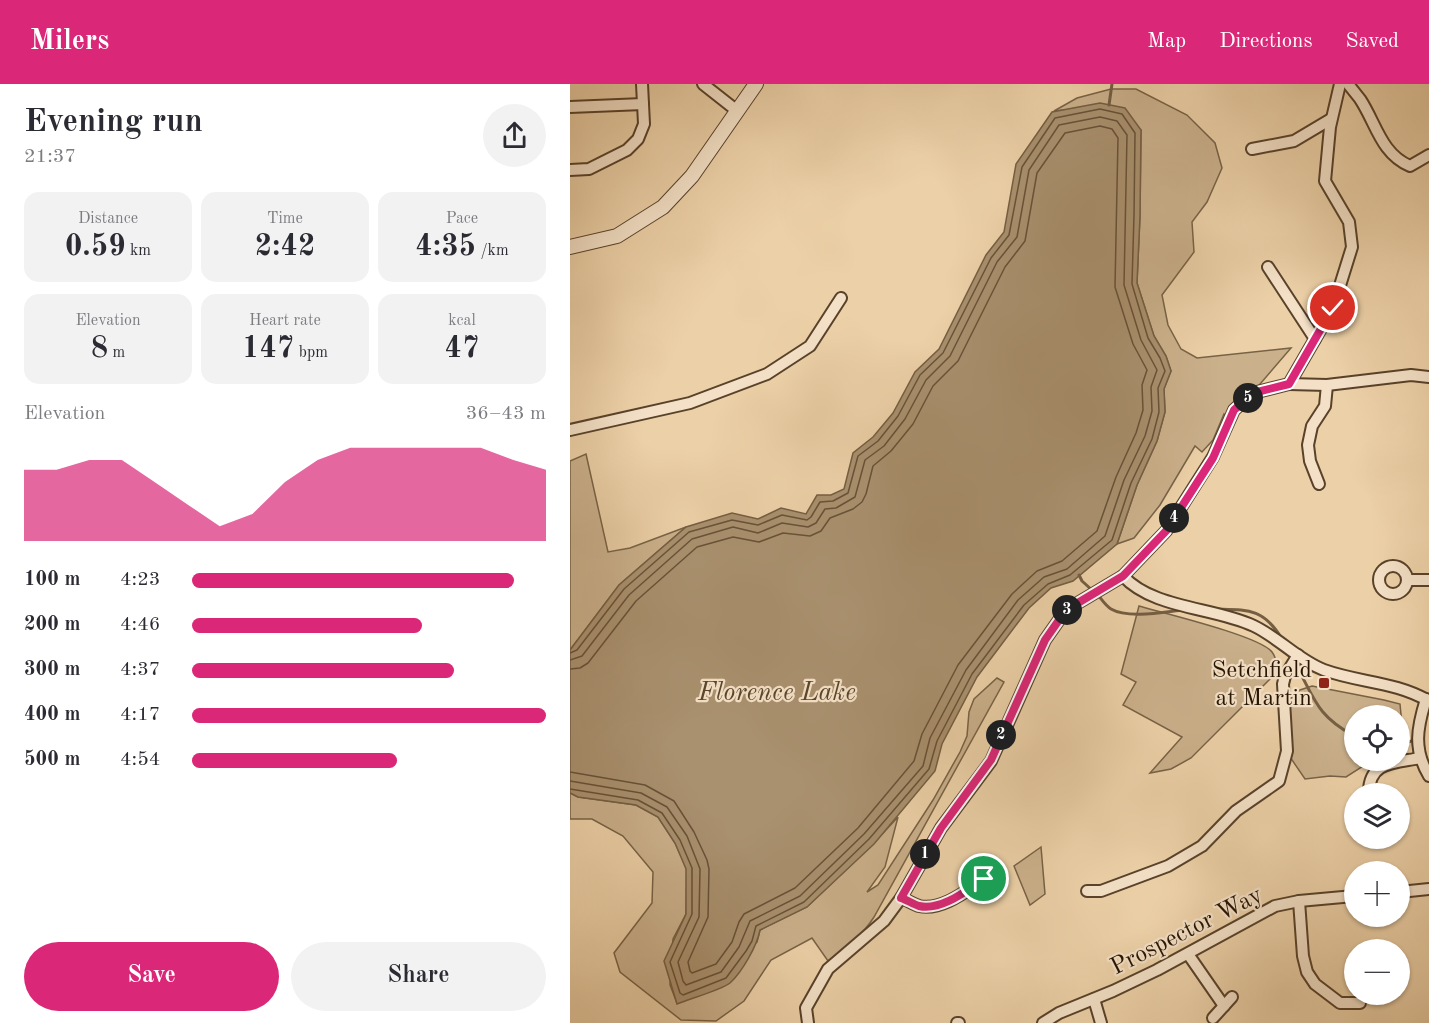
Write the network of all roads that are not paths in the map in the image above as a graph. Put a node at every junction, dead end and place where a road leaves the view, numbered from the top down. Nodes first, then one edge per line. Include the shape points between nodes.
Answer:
1 (642, 84) edge
2 (704, 84) edge
3 (756, 84) edge
4 (1340, 84) edge
5 (1348, 84) edge
6 (643, 104) junction
7 (570, 107) edge
8 (736, 110) junction
9 (1331, 119) junction
10 (1252, 149) dead end
11 (1429, 155) edge
12 (570, 170) edge
13 (570, 247) edge
14 (1268, 267) dead end
15 (841, 298) dead end
16 (1315, 339) junction
17 (1429, 377) edge
18 (1289, 384) junction
19 (1327, 385) junction
20 (570, 430) edge
21 (1319, 484) dead end
22 (1123, 576) junction
23 (1408, 580) dead end
24 (1429, 580) edge
25 (1298, 655) junction
26 (1428, 700) edge
27 (1420, 758) junction
28 (1429, 776) edge
29 (1368, 783) edge
30 (984, 879) dead end
31 (1429, 889) edge
32 (1087, 891) dead end
33 (1410, 891) edge
34 (1344, 897) edge
35 (901, 898) junction
36 (1299, 901) junction
37 (1188, 954) junction
38 (1232, 997) dead end
39 (1094, 999) junction
40 (1344, 1003) edge
41 (1224, 1006) junction
42 (1213, 1018) dead end
43 (808, 1023) edge
44 (1043, 1023) edge
45 (1101, 1023) edge

1 - 6 street
2 - 8 street
3 - 8 street
4 - 9 street
5 - 11 street via 1384,146 1401,162 1410,166
6 - 7 street
6 - 12 street via 642,133 632,146 589,169
8 - 13 street via 692,176 663,207 617,236
9 - 10 street via 1294,141
9 - 16 street via 1325,180 1349,222 1352,247 1333,308
14 - 16 street
15 - 20 street via 810,346 767,374 690,403
16 - 18 street
17 - 19 street via 1411,375
18 - 19 street
18 - 22 street via 1253,393 1234,410 1213,458 1166,531
19 - 21 street via 1325,406 1311,426 1308,445
22 - 25 street via 1133,587 1148,594 1253,625
22 - 35 street via 1066,610 1045,640 991,760 941,828
23 - 24 street
25 - 26 street via 1323,669 1396,686
25 - 32 street via 1283,684 1287,751 1279,781 1236,812 1202,846 1168,866 1101,891
26 - 27 street via 1417,727
27 - 28 street
27 - 29 street via 1377,769
30 - 35 street via 951,900 931,907
31 - 33 street
34 - 36 street, Prospector Way
35 - 43 street via 884,921 828,969 806,1008
36 - 37 street, Prospector Way via 1258,913
36 - 40 street via 1307,972 1315,984
37 - 39 street, Prospector Way
37 - 41 street
38 - 41 street
39 - 44 street, Prospector Way
39 - 45 street
41 - 42 street

